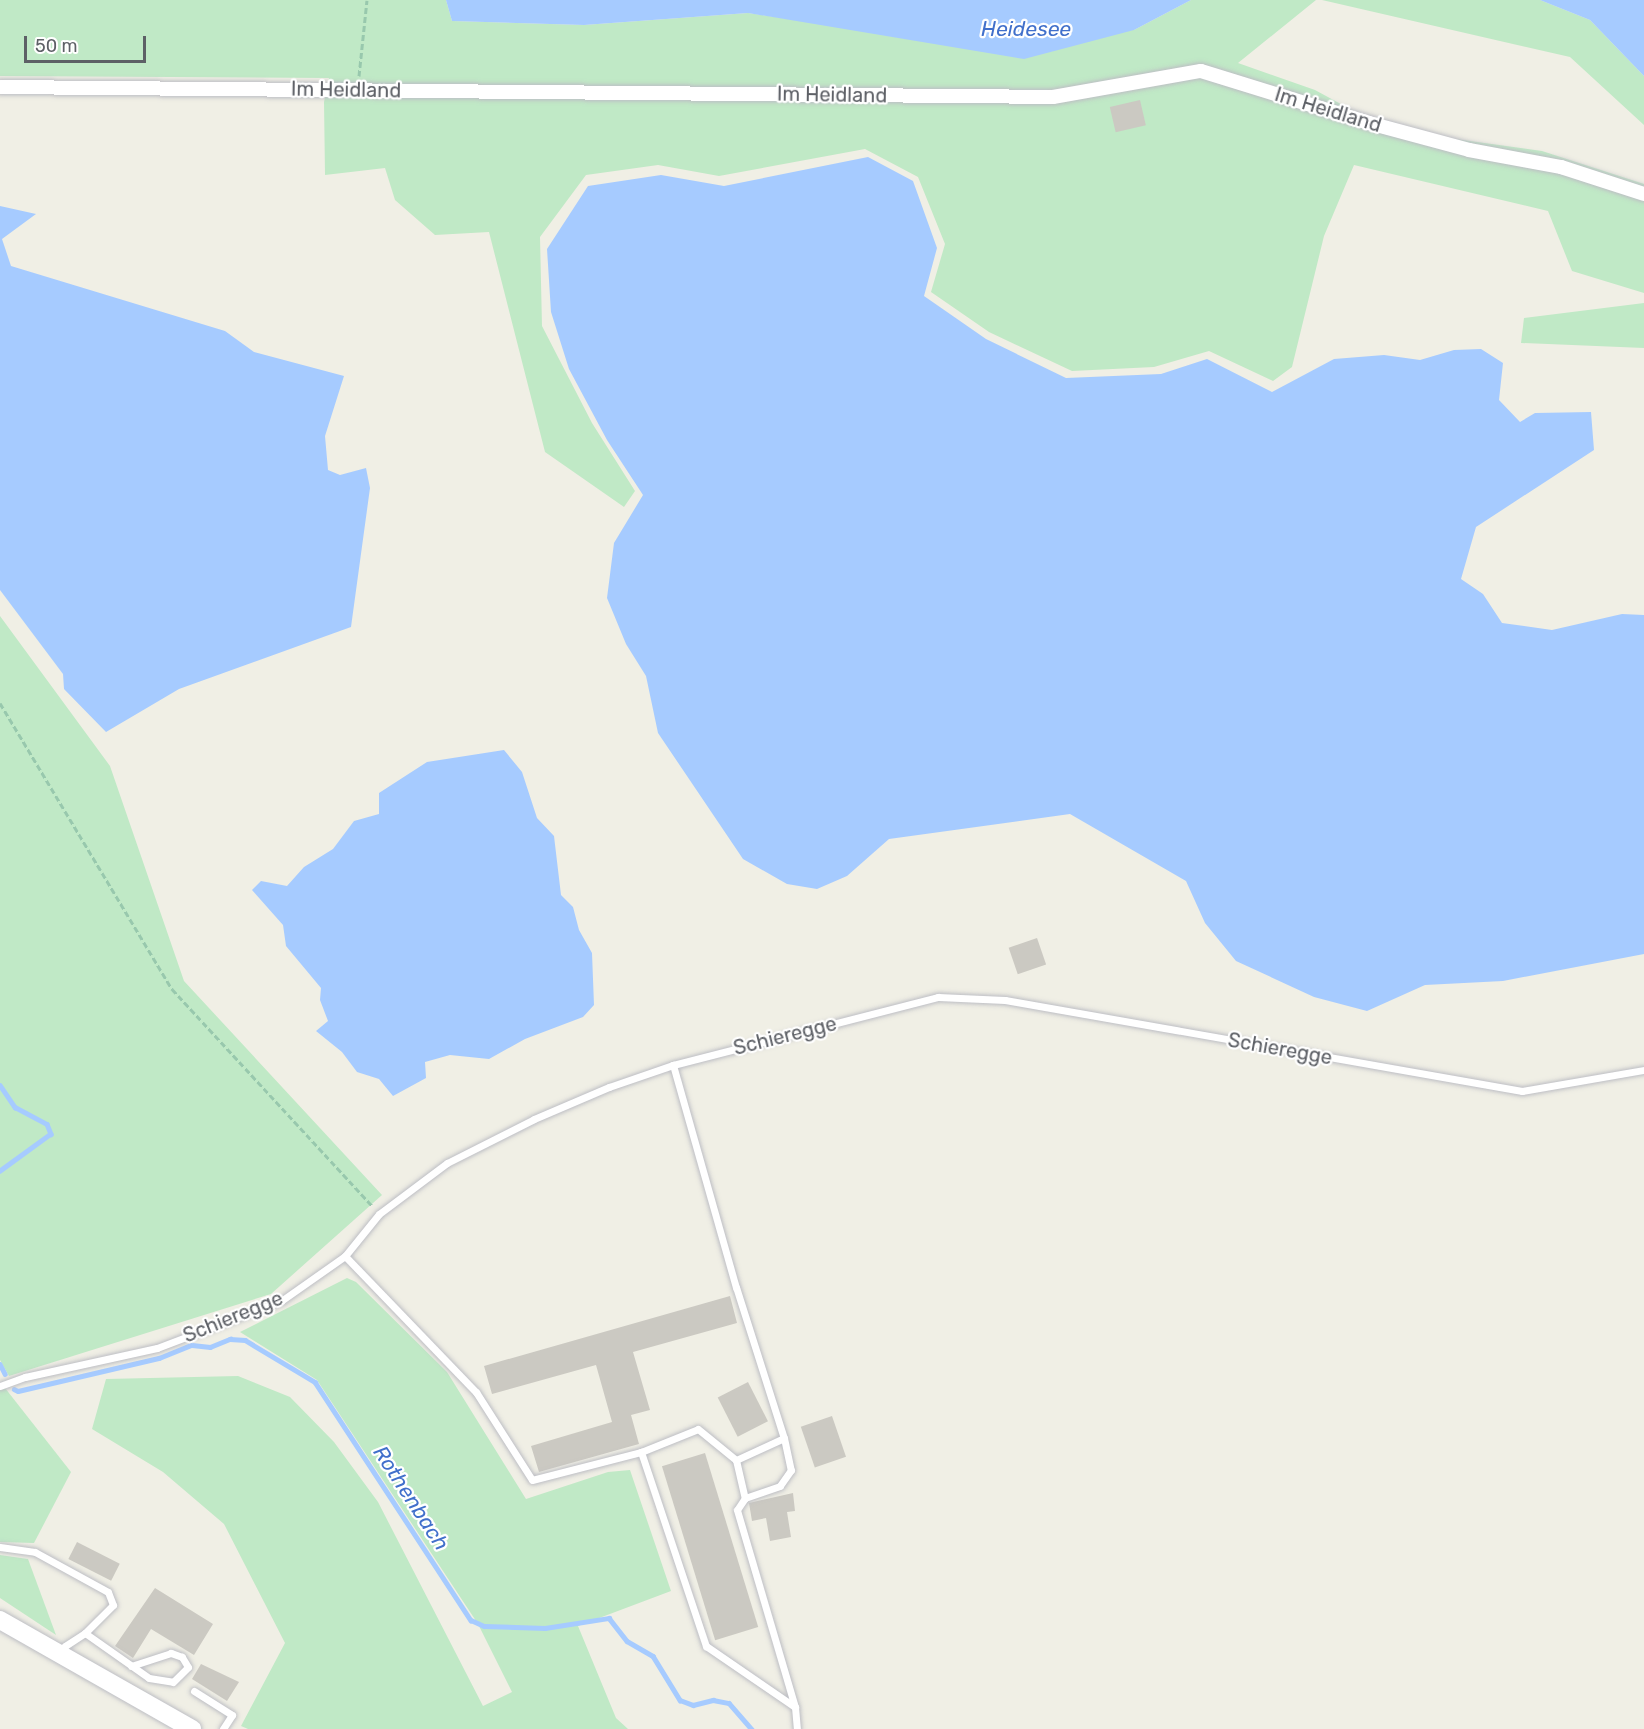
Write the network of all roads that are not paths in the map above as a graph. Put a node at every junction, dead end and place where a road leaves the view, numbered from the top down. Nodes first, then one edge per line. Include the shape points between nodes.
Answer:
1 (0, 87) edge
2 (1644, 194) edge
3 (673, 1065) junction
4 (1644, 1070) edge
5 (345, 1256) junction
6 (0, 1386) edge
7 (784, 1438) junction
8 (641, 1452) junction
9 (736, 1460) junction
10 (745, 1498) junction
11 (0, 1547) edge
12 (0, 1620) edge
13 (85, 1633) junction
14 (59, 1656) junction
15 (131, 1666) junction
16 (194, 1691) dead end
17 (795, 1707) junction
18 (192, 1729) edge
19 (223, 1729) edge
20 (796, 1729) edge

1 - 2 street, Im Heidland via 1053,97 1201,71 1368,123 1469,150 1561,167
3 - 4 lane, Schieregge via 938,998 1005,1000 1522,1091
3 - 5 lane, Schieregge via 534,1119 447,1164 379,1214
3 - 7 lane
5 - 6 lane, Schieregge via 281,1301 157,1348
5 - 8 lane via 476,1392 532,1480
7 - 9 lane
7 - 10 lane via 791,1470 780,1486
8 - 9 lane via 698,1429
8 - 17 lane via 706,1646
9 - 10 lane
10 - 17 lane via 737,1510
11 - 13 lane via 35,1551 108,1592 113,1605
12 - 14 street
13 - 14 lane via 65,1646
13 - 15 lane
14 - 18 street
15 - 15 lane via 171,1653 182,1658 188,1667 173,1682 149,1678
16 - 19 lane via 232,1714
17 - 20 lane

